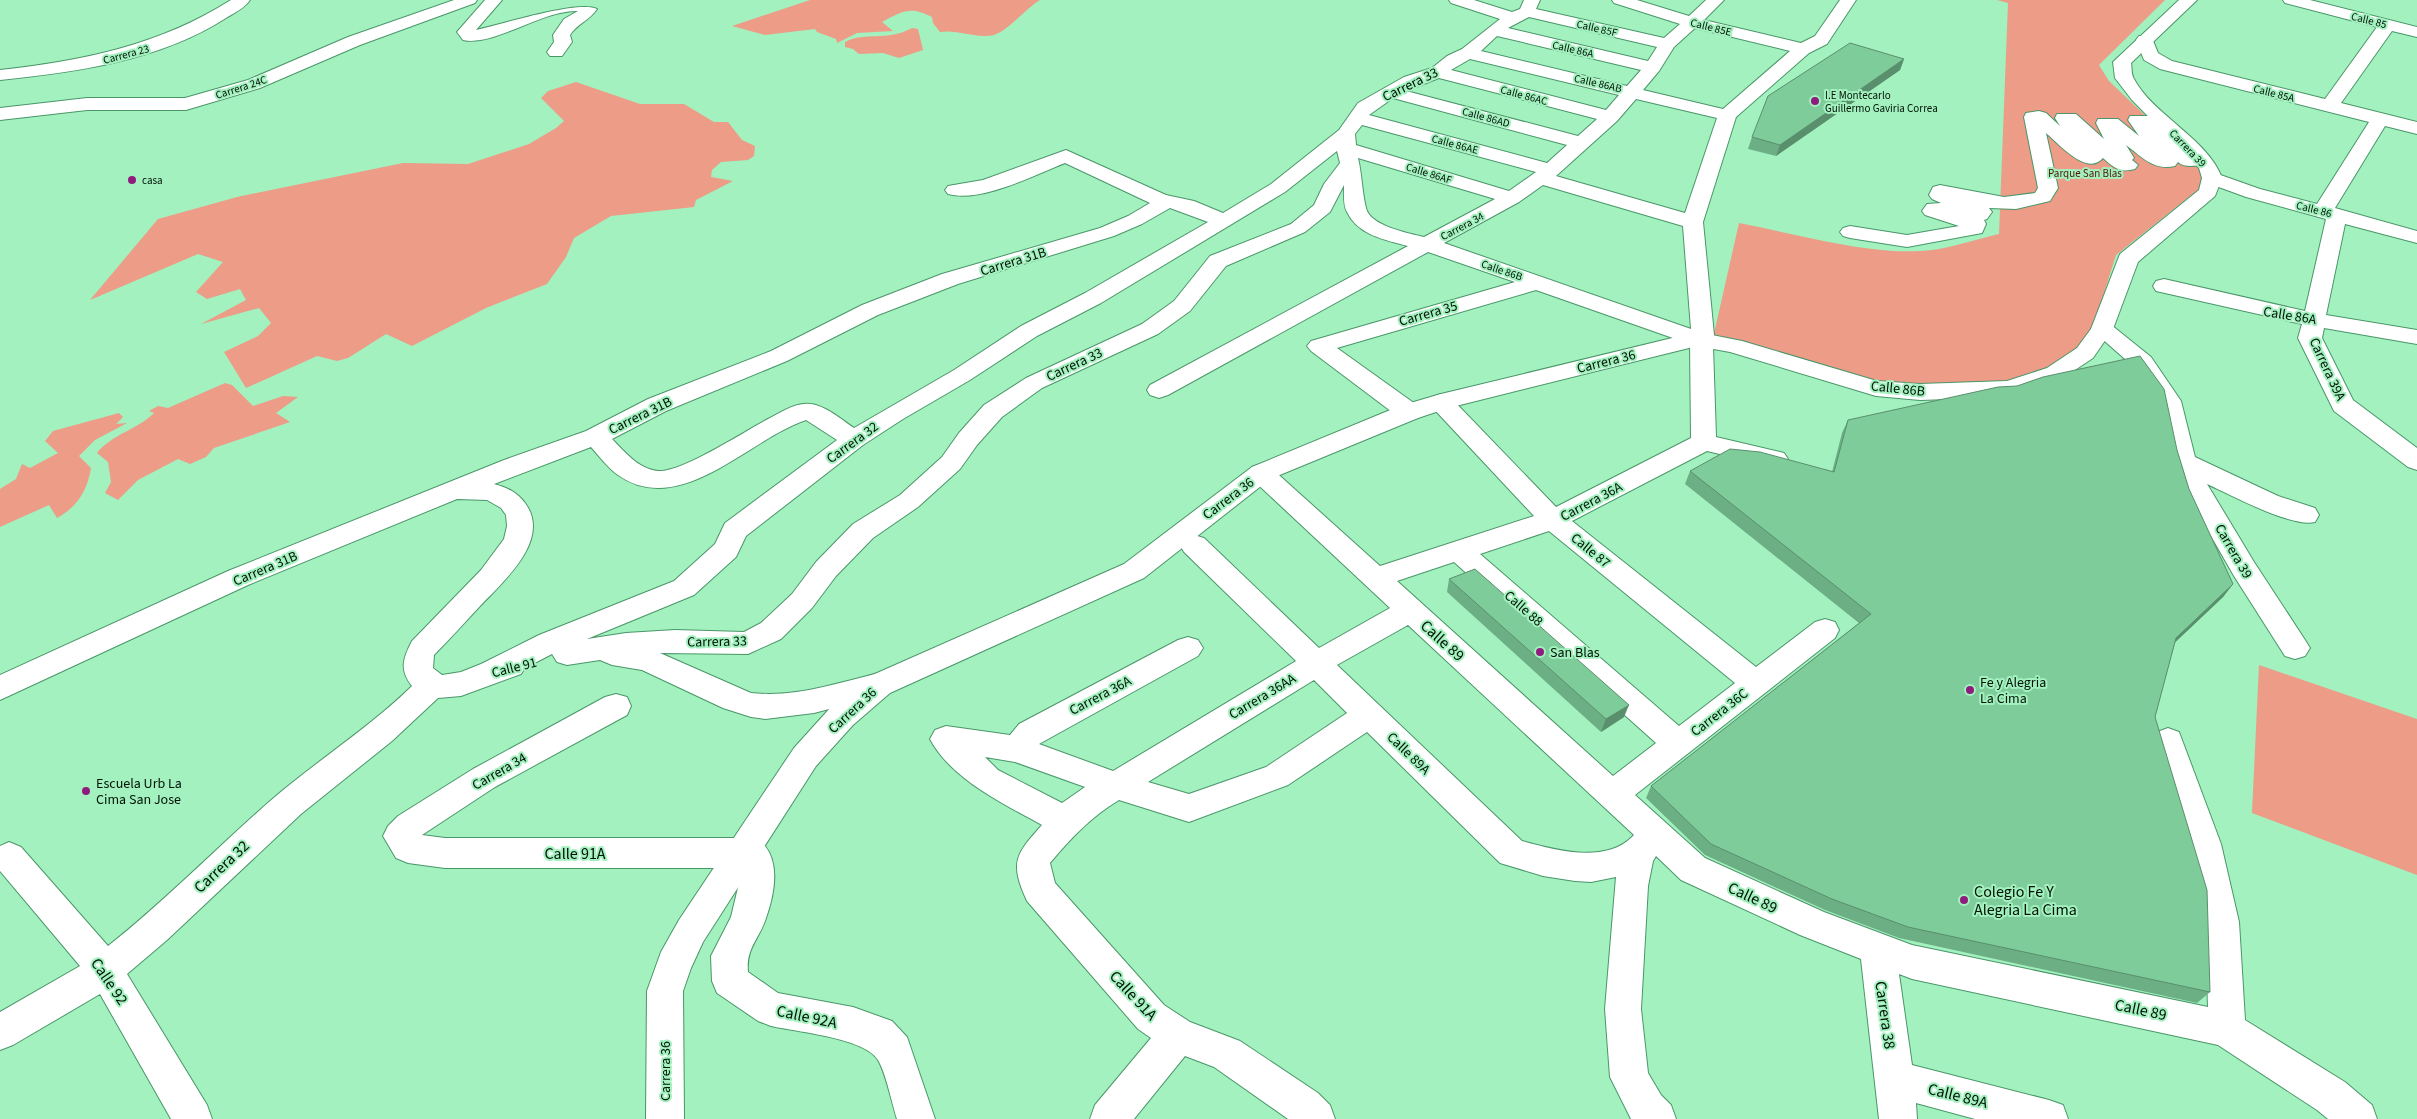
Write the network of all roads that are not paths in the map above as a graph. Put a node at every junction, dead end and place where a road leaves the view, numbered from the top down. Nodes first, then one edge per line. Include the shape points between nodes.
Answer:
1 (242, 0) edge
2 (469, 0) edge
3 (494, 0) edge
4 (1457, 0) edge
5 (1620, 0) edge
6 (1716, 0) edge
7 (2189, 0) edge
8 (2291, 0) edge
9 (2357, 0) edge
10 (1845, 1) edge
11 (1524, 10) edge
12 (2347, 14) junction
13 (1691, 22) junction
14 (2388, 24) junction
15 (1494, 30) junction
16 (2417, 32) edge
17 (2145, 40) junction
18 (1667, 44) junction
19 (1803, 49) junction
20 (556, 52) dead end
21 (1468, 53) junction
22 (1653, 67) junction
23 (1438, 72) junction
24 (0, 75) edge
25 (1633, 91) junction
26 (1390, 92) junction
27 (2329, 107) junction
28 (0, 114) edge
29 (1727, 115) junction
30 (1610, 117) junction
31 (2159, 118) junction
32 (2380, 119) junction
33 (2417, 128) edge
34 (1350, 141) junction
35 (1582, 143) junction
36 (1547, 174) junction
37 (2212, 178) junction
38 (955, 190) dead end
39 (1301, 198) junction
40 (1512, 198) junction
41 (1165, 202) junction
42 (2330, 213) junction
43 (1224, 221) junction
44 (1693, 222) junction
45 (1850, 232) dead end
46 (2417, 237) edge
47 (1426, 244) junction
48 (1538, 282) junction
49 (2164, 286) dead end
50 (2313, 318) junction
51 (2102, 329) junction
52 (2417, 337) edge
53 (1700, 339) junction
54 (2009, 389) joint
55 (1160, 390) dead end
56 (1442, 402) junction
57 (1409, 412) junction
58 (595, 437) junction
59 (854, 439) junction
60 (1704, 442) junction
61 (2417, 461) edge
62 (2183, 462) junction
63 (1799, 465) edge
64 (1261, 473) junction
65 (451, 492) junction
66 (2306, 514) dead end
67 (1553, 520) junction
68 (1194, 545) dead end
69 (1459, 551) junction
70 (1375, 578) junction
71 (1410, 610) junction
72 (1825, 630) dead end
73 (1188, 648) dead end
74 (2294, 648) dead end
75 (567, 654) junction
76 (1317, 663) junction
77 (493, 670) junction
78 (1755, 683) junction
79 (432, 685) junction
80 (878, 685) junction
81 (0, 688) edge
82 (616, 706) dead end
83 (1369, 714) junction
84 (2168, 741) dead end
85 (1678, 744) junction
86 (1017, 750) junction
87 (1115, 785) junction
88 (1612, 795) junction
89 (1065, 821) junction
90 (1646, 844) junction
91 (408, 848) joint
92 (743, 853) junction
93 (9, 857) dead end
94 (1878, 950) junction
95 (105, 969) junction
96 (2227, 1030) junction
97 (0, 1032) edge
98 (1178, 1035) junction
99 (1895, 1079) junction
100 (1652, 1114) edge
101 (194, 1119) edge
102 (666, 1119) edge
103 (916, 1119) edge
104 (1109, 1119) edge
105 (1316, 1119) edge
106 (1898, 1119) edge
107 (2049, 1119) edge
108 (2358, 1119) edge

1 - 24 street, Carrera 23 via 194,27 134,54 53,70
2 - 28 street, Carrera 24C via 354,41 254,84 186,104 87,104
3 - 20 street via 465,32 469,36 480,36 572,4 586,6 587,12 561,35 563,42
4 - 11 street, Calle 85F
5 - 13 street, Calle 85E
6 - 13 street, Carrera 34
7 - 17 street, Carrera 39
8 - 12 street, Calle 85
9 - 12 street
10 - 19 street via 1821,40
11 - 15 street, Carrera 33
11 - 18 street, Calle 85F
12 - 14 street, Calle 85
13 - 18 street, Carrera 34
13 - 19 street, Calle 85E
14 - 16 street, Calle 85
14 - 27 street
15 - 21 street, Carrera 33
15 - 22 street, Calle 86A
17 - 27 street, Calle 85A via 2150,56 2166,66
17 - 31 street, Carrera 39 via 2122,62 2124,78
18 - 22 street, Carrera 34
19 - 29 street
21 - 23 street, Carrera 33
21 - 25 street, Calle 86AB
22 - 25 street, Carrera 34
23 - 26 street, Carrera 33 via 1419,77
23 - 30 street, Calle 86AC
25 - 29 street, Calle 86AB
25 - 30 street, Carrera 34
26 - 34 street, Carrera 33 via 1365,107
26 - 35 street, Calle 86AD
27 - 32 street, Calle 85A
29 - 44 street
30 - 35 street, Carrera 34
31 - 37 street, Carrera 39 via 2208,166
31 - 45 street via 2152,119 2196,160 2187,160 2143,120 2137,120 2168,162 2160,162 2111,122 2105,122 2128,165 2122,165 2069,118 2064,118 2094,157 2084,157 2039,117 2033,117 2048,188 2043,197 2024,204 1999,204 1940,192 1939,195 1982,212 1980,215 1934,208 1932,211 1976,224 1975,229 1907,240
32 - 33 street, Calle 85A
32 - 42 street, Carrera 39A
34 - 36 street, Calle 86AE
34 - 39 street
34 - 39 street, Carrera 33 via 1334,184
34 - 40 street, Calle 86AF
34 - 47 street, Calle 86B via 1356,211 1366,224 1385,233
35 - 36 street, Carrera 34
36 - 40 street, Carrera 34
36 - 44 street
37 - 42 street, Calle 86 via 2253,193
37 - 51 street, Carrera 39 via 2208,192 2128,259
38 - 41 street via 987,186 1066,156
39 - 43 street
39 - 75 street, Carrera 33 via 1298,228 1218,261 1182,306 1150,329 1034,383 993,411 951,463 909,501 863,531 826,569 802,601 770,631 748,643 626,644
40 - 47 street, Carrera 34
41 - 43 street via 1174,200
41 - 58 street, Carrera 31B via 1107,232 950,279 870,310 778,356 657,405
42 - 46 street, Calle 86
42 - 50 street, Carrera 39A
43 - 59 street, Carrera 32 via 1029,331
44 - 53 street
47 - 48 street, Calle 86B
47 - 55 street, Carrera 34
48 - 53 street, Calle 86B
48 - 57 street, Carrera 35 via 1319,346
49 - 50 street, Calle 86A via 2260,311
50 - 52 street, Calle 86A
50 - 61 street, Carrera 39A via 2310,338 2343,405
51 - 54 street, Carrera 39 via 2085,354 2062,368
51 - 62 street, Carrera 39 via 2144,362 2170,401
53 - 54 street, Calle 86B via 1876,388 1920,392
53 - 56 street, Carrera 36
53 - 60 street
56 - 57 street, Carrera 36
56 - 67 street, Calle 87
57 - 64 street, Carrera 36
58 - 59 street via 627,469 654,480 671,479 710,462 794,414 803,412 809,412
58 - 65 street, Carrera 31B
59 - 77 street, Carrera 32 via 735,530 726,550 684,588 549,643
60 - 63 street
60 - 67 street, Carrera 36A
62 - 66 street via 2269,502
62 - 74 street, Carrera 39
64 - 70 street, Calle 89
64 - 80 street, Carrera 36 via 1134,571
65 - 79 street via 491,492 506,498 516,507 521,519 520,532 514,548 497,572 422,649 418,672
65 - 81 street, Carrera 31B via 238,578
67 - 69 street, Carrera 36A
67 - 78 street, Calle 87
68 - 76 street, Calle 89A
69 - 70 street, Carrera 36A
69 - 85 street, Calle 88
70 - 71 street, Calle 89
71 - 76 street, Carrera 36AA
71 - 88 street, Calle 89
72 - 78 street, Carrera 36C
73 - 86 street, Carrera 36A via 1030,733
75 - 77 street, Calle 91
75 - 80 street, Calle 91 via 619,654 659,665 751,705 777,708
76 - 83 street, Calle 89A
76 - 87 street, Carrera 36AA
77 - 79 street, Calle 91 via 459,686
78 - 85 street, Carrera 36C
79 - 95 street, Carrera 32 via 242,846 148,936
80 - 92 street, Carrera 36 via 842,716 805,757
82 - 91 street, Carrera 34 via 484,778 410,826 400,836
83 - 87 street via 1277,776 1189,808
83 - 90 street, Calle 89A via 1512,853 1556,865 1603,866
84 - 96 street via 2204,844 2222,922
85 - 88 street, Carrera 36C
86 - 87 street
86 - 89 street via 946,739 987,779
87 - 89 street, Carrera 36AA
88 - 90 street, Calle 89
89 - 98 street, Calle 91A via 1033,859 1039,890 1151,1017
90 - 94 street, Calle 89 via 1812,924
90 - 100 street via 1632,886 1623,1009 1629,1077
91 - 92 street, Calle 91A via 444,853
92 - 102 street, Carrera 36 via 691,930 674,964 665,992
92 - 103 street, Calle 92A via 757,860 758,875 748,920 729,956 730,981 771,1009 853,1025 879,1034 894,1050
93 - 95 street, Calle 92
94 - 96 street, Calle 89 via 1912,962
94 - 99 street, Carrera 38
95 - 97 street, Carrera 32
95 - 101 street, Calle 92
96 - 108 street, Calle 89 via 2331,1096
98 - 104 street
98 - 105 street, Calle 91A via 1227,1054 1304,1107
99 - 106 street, Carrera 38
99 - 107 street, Calle 89A

